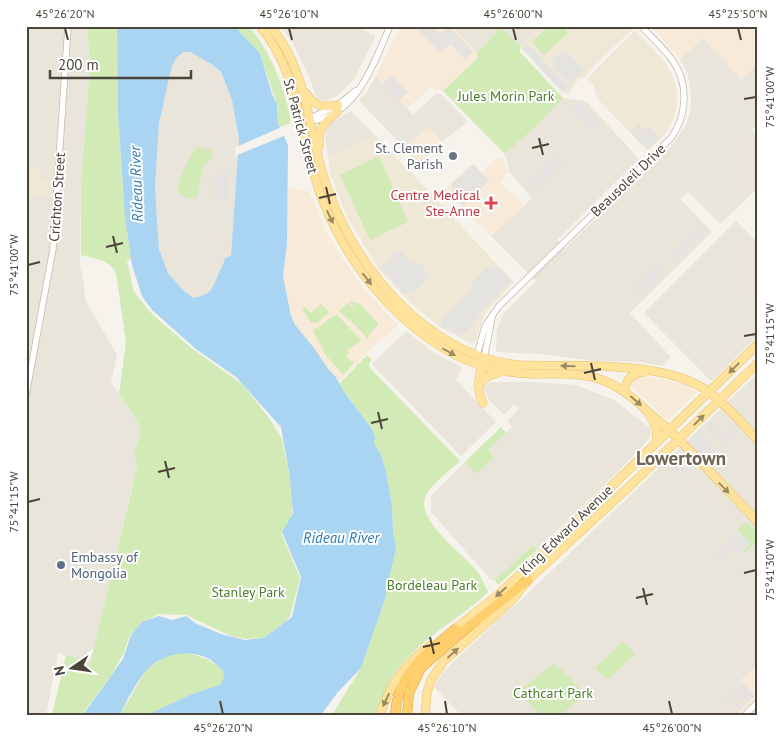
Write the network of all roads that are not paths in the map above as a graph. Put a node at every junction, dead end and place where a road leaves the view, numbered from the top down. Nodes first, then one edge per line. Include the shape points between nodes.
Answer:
1 (68, 26) edge
2 (260, 26) edge
3 (270, 26) edge
4 (390, 26) edge
5 (641, 26) edge
6 (302, 86) junction
7 (338, 108) junction
8 (310, 121) junction
9 (319, 161) junction
10 (758, 344) edge
11 (480, 357) junction
12 (758, 363) edge
13 (478, 366) junction
14 (651, 371) junction
15 (501, 372) junction
16 (478, 387) junction
17 (624, 391) junction
18 (710, 392) junction
19 (26, 395) edge
20 (719, 400) junction
21 (483, 403) dead end
22 (648, 412) junction
23 (670, 430) junction
24 (678, 440) junction
25 (758, 440) edge
26 (656, 444) junction
27 (605, 509) junction
28 (587, 510) junction
29 (758, 522) edge
30 (528, 580) junction
31 (455, 629) junction
32 (758, 702) edge
33 (380, 715) edge
34 (396, 715) edge
35 (407, 715) edge
36 (425, 715) edge
37 (745, 715) edge

1 - 19 street, Crichton Street via 53,249
2 -> 13 main road, St. Patrick Street via 286,70 318,188 335,229 352,258 380,295 414,327 442,348
3 - 6 main road, St. Patrick Street via 286,49
4 - 7 street via 360,86
5 - 11 street, Beausoleil Drive via 671,58 680,75 684,102 678,128 494,313
6 - 7 main road via 316,104
6 - 8 main road, St. Patrick Street
7 - 8 street via 314,116
7 - 9 main road via 320,130
8 - 9 main road, St. Patrick Street
9 - 11 main road, St. Patrick Street via 340,218 378,279 426,326
10 -> 18 main road, King Edward Avenue
11 - 13 main road
14 -> 11 main road, St. Patrick Street via 519,365
12 - 20 main road, King Edward Avenue
13 - 15 main road, St. Patrick Street
13 - 16 main road
14 - 17 main road via 630,377
14 - 18 main road, St. Patrick Street via 682,378
15 - 16 main road via 486,377
15 - 17 main road, St. Patrick Street via 586,376
16 - 21 main road
17 -> 22 main road, St. Patrick Street
18 - 20 main road, St. Patrick Street
18 - 23 main road, King Edward Avenue
24 -> 20 main road, King Edward Avenue
20 - 25 main road, St. Patrick Street
22 - 23 main road, St. Patrick Street
22 - 26 main road via 657,428
23 - 24 main road, St. Patrick Street
23 - 26 main road, King Edward Avenue
24 - 27 main road, King Edward Avenue
24 -> 29 main road, St. Patrick Street
26 - 28 main road, King Edward Avenue
27 - 28 main road via 591,513
27 - 30 main road, King Edward Avenue
28 -> 31 main road, King Edward Avenue via 505,588
30 - 35 highway via 458,634 421,668 410,693
36 -> 30 main road, King Edward Avenue via 429,686 438,668 513,599
31 -> 33 main road, King Edward Avenue via 406,666
31 - 34 highway via 408,673 398,694
32 - 37 street

